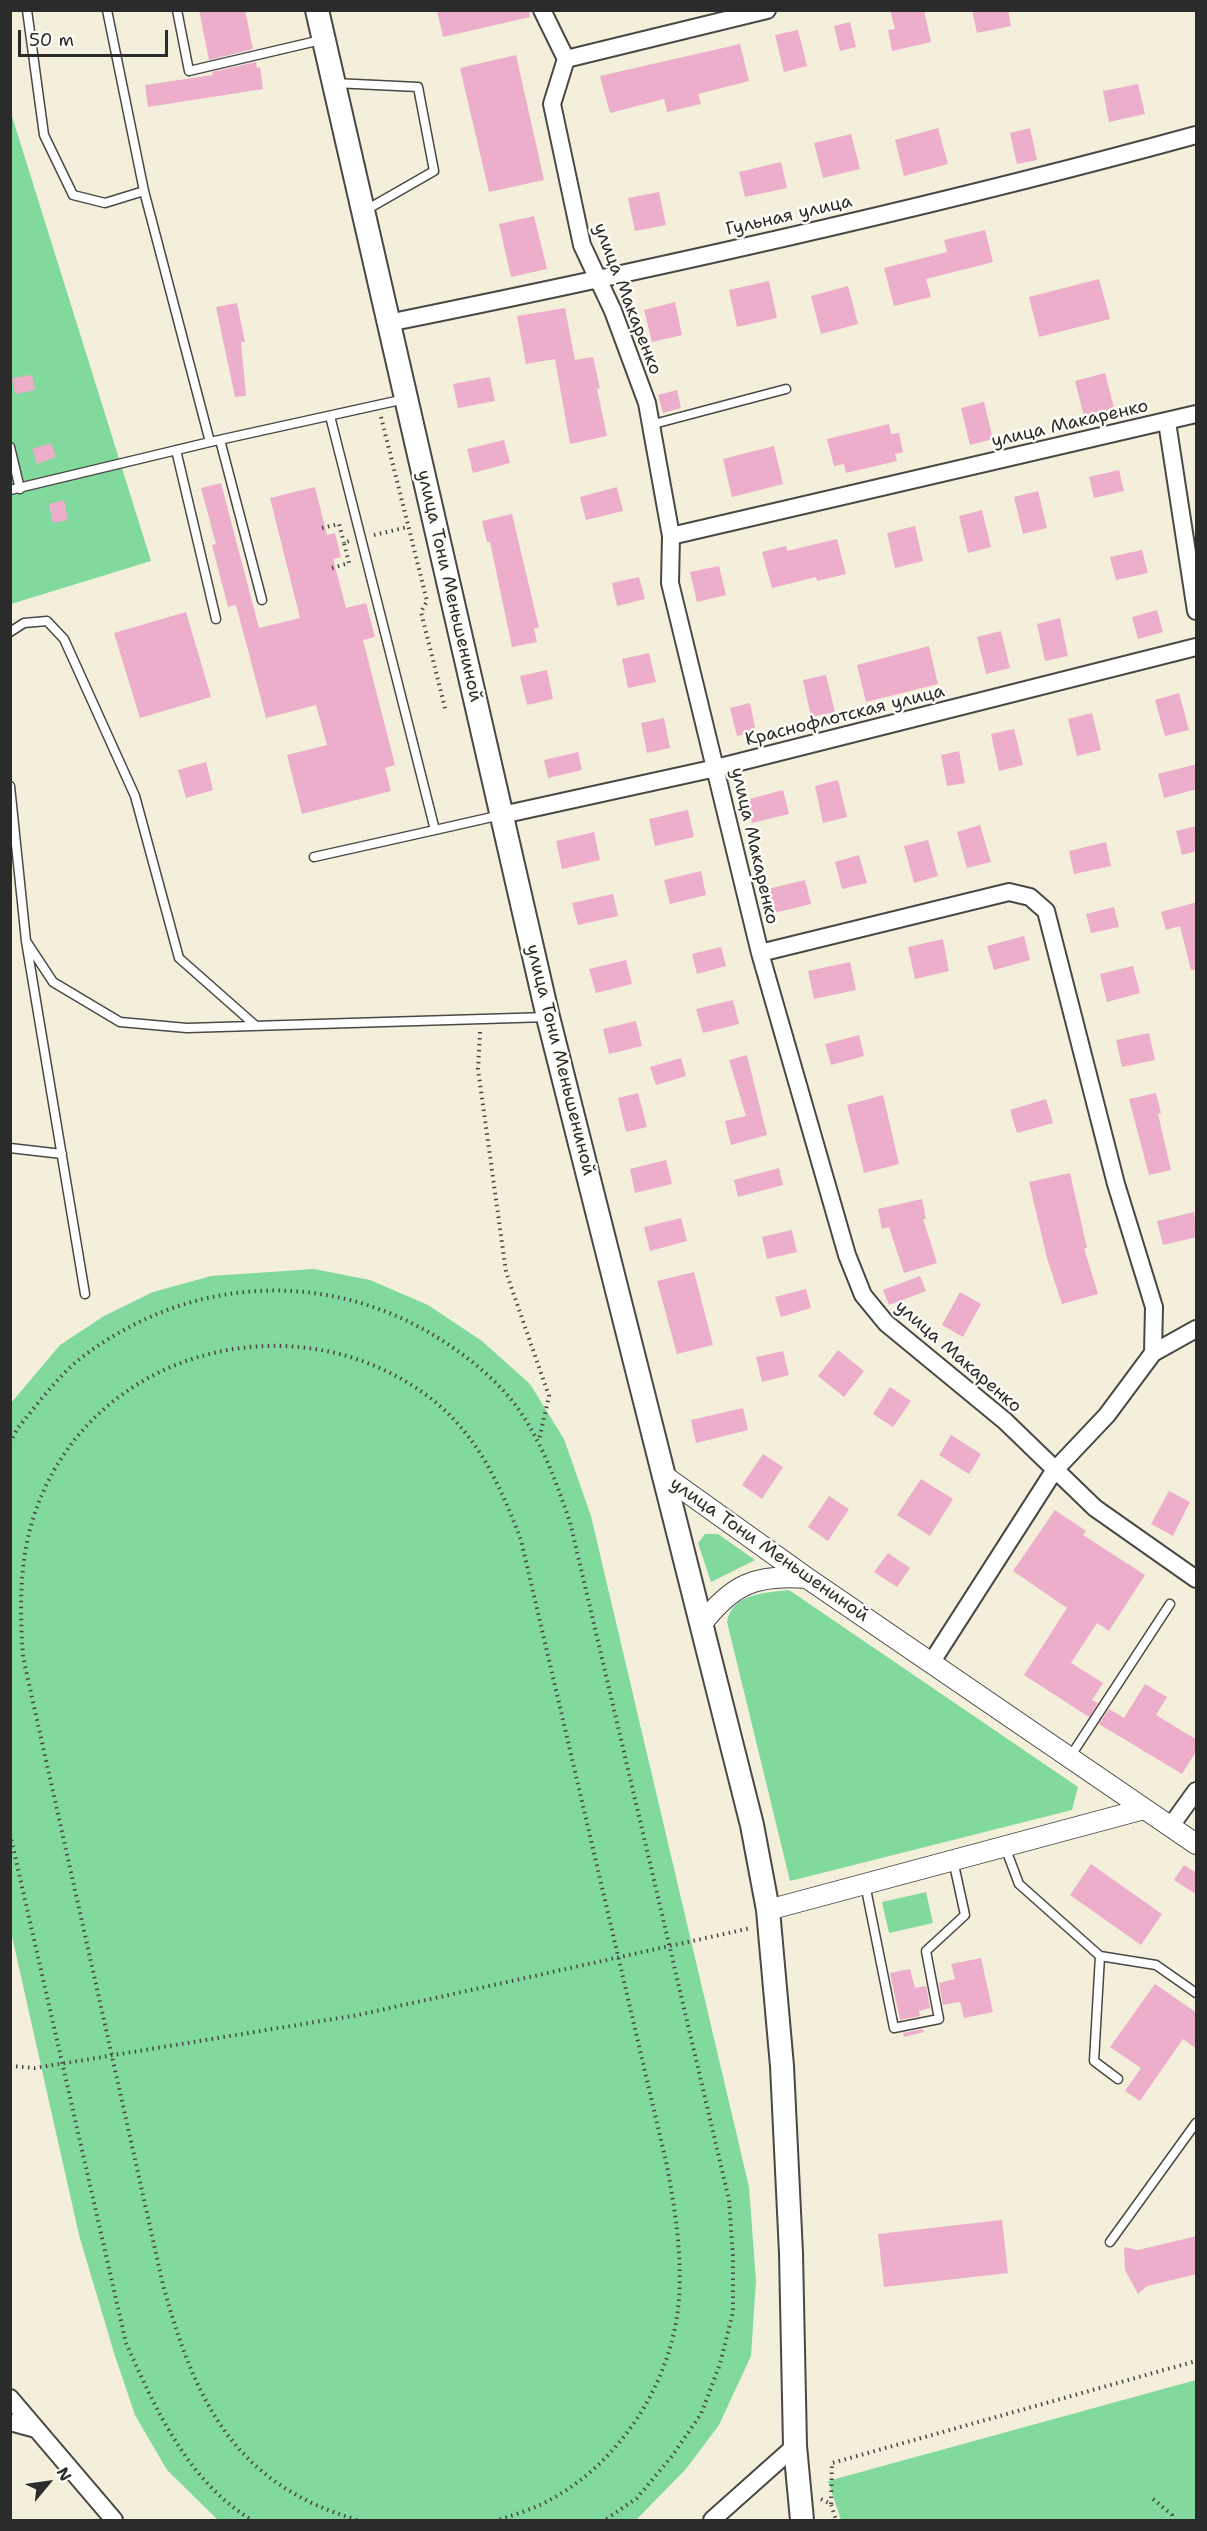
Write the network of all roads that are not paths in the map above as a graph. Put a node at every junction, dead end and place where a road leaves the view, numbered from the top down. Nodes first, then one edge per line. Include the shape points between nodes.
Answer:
1 (27, 10) edge
2 (107, 10) edge
3 (177, 10) edge
4 (317, 10) edge
5 (542, 10) edge
6 (767, 10) edge
7 (324, 39) junction
8 (566, 59) junction
9 (334, 83) junction
10 (1197, 135) edge
11 (144, 190) junction
12 (363, 212) junction
13 (600, 280) junction
14 (388, 323) junction
15 (786, 389) dead end
16 (406, 399) junction
17 (1197, 414) edge
18 (330, 416) junction
19 (1167, 422) junction
20 (651, 424) junction
21 (220, 440) junction
22 (210, 442) junction
23 (10, 447) edge
24 (176, 450) junction
25 (15, 489) edge
26 (671, 536) junction
27 (262, 600) dead end
28 (1197, 611) edge
29 (216, 619) dead end
30 (10, 632) edge
31 (1197, 647) edge
32 (716, 768) junction
33 (10, 786) edge
34 (502, 815) junction
35 (435, 830) junction
36 (314, 857) dead end
37 (26, 941) junction
38 (760, 953) junction
39 (548, 1017) junction
40 (256, 1026) junction
41 (10, 1148) edge
42 (62, 1154) junction
43 (85, 1294) dead end
44 (1197, 1329) edge
45 (1153, 1353) junction
46 (1054, 1471) junction
47 (663, 1475) junction
48 (807, 1578) junction
49 (1197, 1579) edge
50 (1170, 1604) dead end
51 (701, 1625) junction
52 (931, 1663) junction
53 (1070, 1758) junction
54 (1197, 1791) edge
55 (1144, 1809) junction
56 (1170, 1827) junction
57 (1197, 1844) edge
58 (1005, 1846) junction
59 (953, 1860) junction
60 (865, 1884) junction
61 (768, 1917) junction
62 (1100, 1956) junction
63 (1197, 1993) edge
64 (1118, 2079) dead end
65 (1197, 2123) edge
66 (1110, 2242) dead end
67 (10, 2398) edge
68 (10, 2422) edge
69 (36, 2429) junction
70 (795, 2446) junction
71 (114, 2520) edge
72 (712, 2520) edge
73 (802, 2520) edge

1 - 11 lane via 44,135 73,195 105,203
2 - 11 lane
3 - 7 lane via 189,71
4 - 7 main road, улица Тони Меньшениной
5 - 8 street
6 - 8 street
7 - 9 main road, улица Тони Меньшениной
8 - 13 street, улица Макаренко via 552,104 582,245
9 - 12 main road, улица Тони Меньшениной
9 - 12 lane via 418,87 434,171
10 - 13 street, Гульная улица via 1044,177
11 - 22 lane
12 - 14 main road, улица Тони Меньшениной
13 - 14 street, Гульная улица
13 - 20 street, улица Макаренко
14 - 16 main road, улица Тони Меньшениной
15 - 20 lane
16 - 18 lane
16 - 34 main road, улица Тони Меньшениной
17 - 19 street, улица Макаренко
18 - 21 lane
18 - 35 lane
19 - 26 street, улица Макаренко
19 - 28 street
20 - 26 street, улица Макаренко
21 - 22 lane
21 - 27 lane
22 - 24 lane
23 - 25 lane
24 - 25 lane
24 - 29 lane
26 - 32 street, улица Макаренко via 670,583
30 - 40 lane via 24,623 47,621 64,639 135,796 179,958
31 - 32 street, Краснофлотская улица
32 - 34 street, Краснофлотская улица
32 - 38 street, улица Макаренко
33 - 37 lane
34 - 35 lane
34 - 39 main road, улица Тони Меньшениной
35 - 36 lane
37 - 40 lane via 53,982 120,1022 187,1028
37 - 42 lane
38 - 45 street, улица Макаренко via 1009,892 1030,897 1046,911 1116,1184 1154,1307
38 - 46 street, улица Макаренко via 847,1255 863,1295 886,1323 1005,1421
39 - 40 lane
39 - 47 main road, улица Тони Меньшениной
41 - 42 lane
42 - 43 lane
44 - 45 street
45 - 46 street via 1107,1415
46 - 49 street, улица Макаренко via 1095,1508
46 - 52 street
47 - 48 street, улица Тони Меньшениной
47 - 51 main road
48 - 51 street via 780,1576 735,1588
48 - 52 street, улица Тони Меньшениной
50 - 53 lane
51 - 61 main road via 752,1825
52 - 53 street, улица Тони Меньшениной
53 - 55 street, улица Тони Меньшениной
54 - 56 street
55 - 56 street, улица Тони Меньшениной
55 - 58 street
56 - 57 street, улица Тони Меньшениной
58 - 59 street
58 - 62 lane via 1019,1884
59 - 60 street
59 - 60 lane via 965,1915 926,1951 939,2019 894,2028
60 - 61 street
61 - 70 main road via 782,2066
62 - 63 lane via 1156,1965
62 - 64 lane via 1094,2061
65 - 66 lane
67 - 69 street
68 - 69 street
69 - 71 street
70 - 72 street
70 - 73 main road

